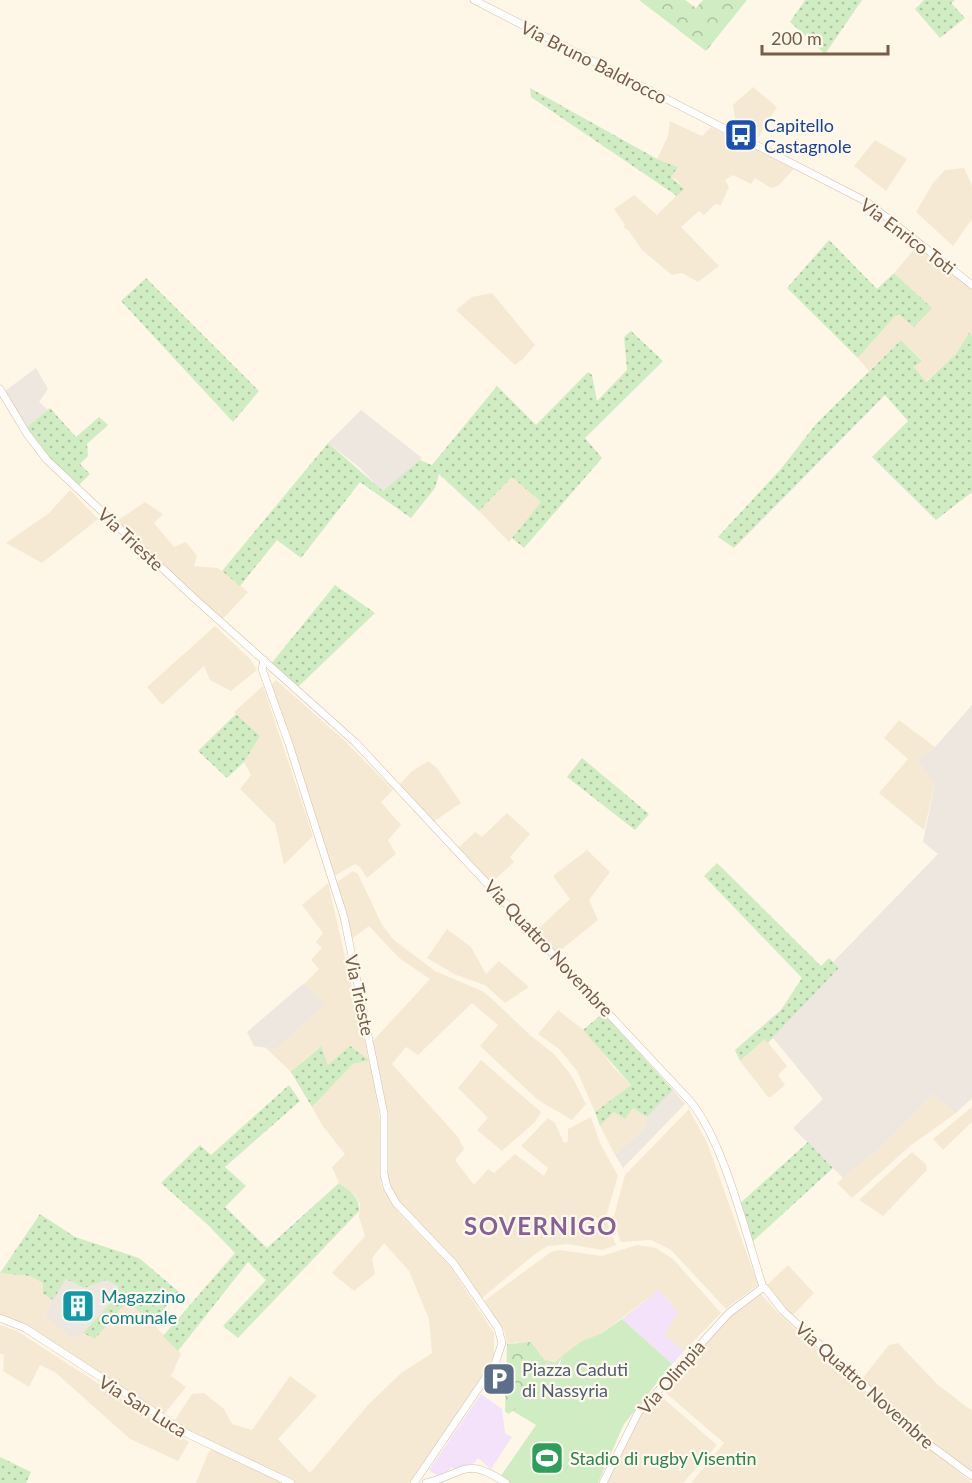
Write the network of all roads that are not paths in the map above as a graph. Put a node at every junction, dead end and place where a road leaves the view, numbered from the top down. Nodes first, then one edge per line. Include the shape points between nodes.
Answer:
1 (474, 0) edge
2 (714, 124) joint
3 (972, 285) edge
4 (0, 389) edge
5 (264, 660) junction
6 (272, 668) junction
7 (267, 681) junction
8 (763, 1287) junction
9 (0, 1318) edge
10 (972, 1476) edge
11 (291, 1483) edge
12 (415, 1483) edge
13 (426, 1483) edge
14 (506, 1483) edge
15 (603, 1483) edge

1 - 2 main road, Via Bruno Baldrocco
2 - 3 main road, Via Enrico Toti via 867,202
4 - 5 main road, Via Trieste via 47,460
5 - 6 main road, Via Quattro Novembre
5 - 7 main road, Via Trieste
6 - 7 main road
6 - 8 main road, Via Quattro Novembre via 356,742 703,1117
7 - 12 main road, Via Trieste via 344,916 384,1114 387,1187 396,1203 454,1264 502,1338 495,1364
8 - 10 main road, Via Quattro Novembre via 783,1311 926,1442
8 - 15 main road, Via Olimpia via 729,1313 638,1413
9 - 11 main road, Via San Luca via 25,1328 188,1434
13 - 14 main road via 470,1467 484,1469

